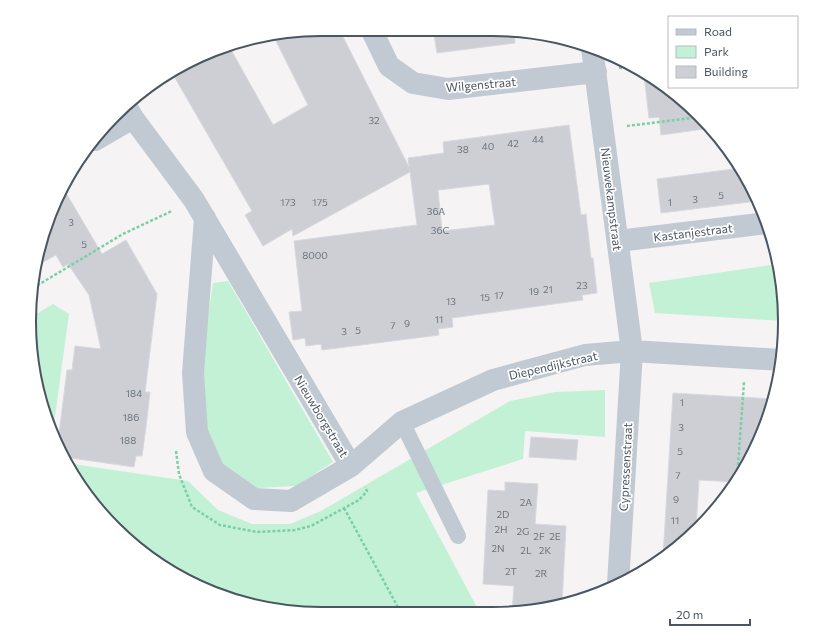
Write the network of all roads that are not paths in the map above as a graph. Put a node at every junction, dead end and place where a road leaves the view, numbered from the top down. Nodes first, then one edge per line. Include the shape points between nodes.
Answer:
1 (374, 36) edge
2 (593, 55) edge
3 (596, 72) junction
4 (130, 112) edge
5 (120, 120) edge
6 (205, 218) junction
7 (761, 224) edge
8 (618, 241) junction
9 (632, 350) junction
10 (776, 360) edge
11 (402, 422) junction
12 (351, 466) junction
13 (458, 536) dead end
14 (618, 578) edge

1 - 3 street, Wilgenstraat via 389,66 413,83 448,89
2 - 3 street, Nieuwekampstraat
3 - 8 street, Nieuwekampstraat
4 - 5 street
4 - 6 street, Nieuwborgstraat
6 - 12 street, Nieuwborgstraat
6 - 12 street, Nieuwborgstraat via 192,373 197,432 214,471 254,499 291,501
7 - 8 street, Kastanjestraat
8 - 9 street, Nieuwekampstraat
9 - 10 street, Diependijkstraat
9 - 11 street, Diependijkstraat via 585,355 493,380
9 - 14 street, Cypressenstraat
11 - 12 street, Diependijkstraat
11 - 13 lane

